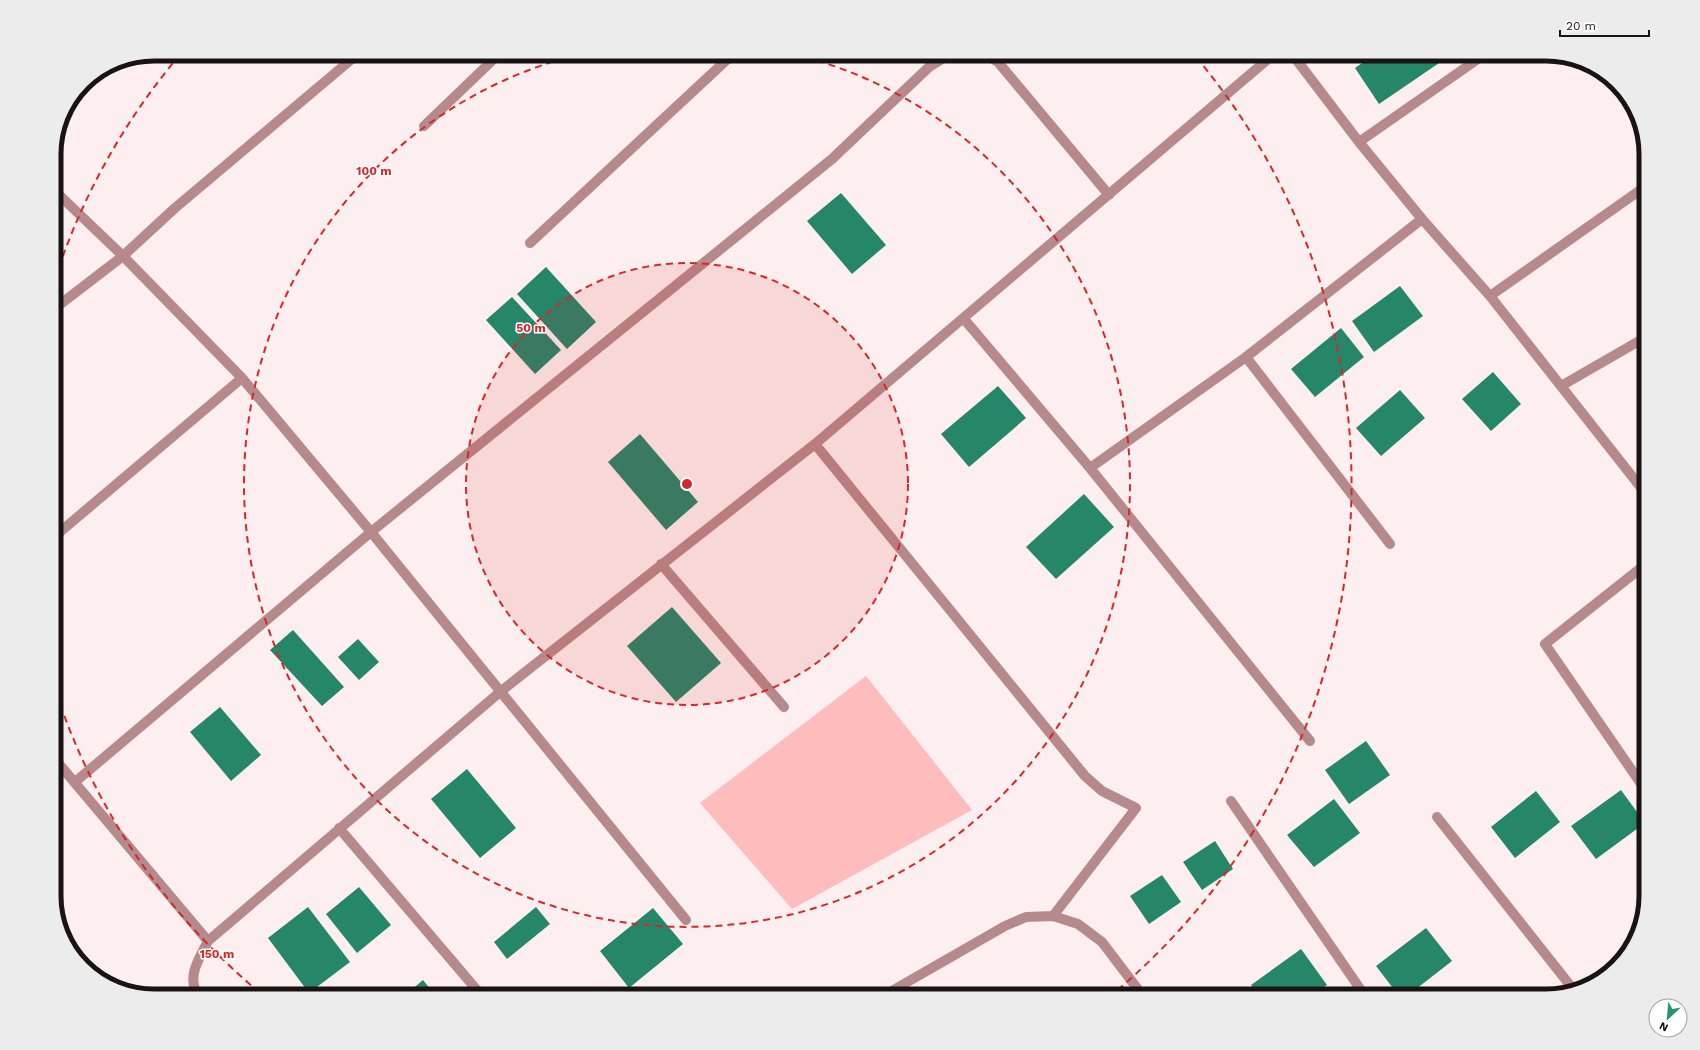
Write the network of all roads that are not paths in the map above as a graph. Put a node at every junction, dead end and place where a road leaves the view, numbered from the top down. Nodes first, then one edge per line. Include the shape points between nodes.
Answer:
1 (349, 61) edge
2 (492, 61) edge
3 (725, 61) edge
4 (939, 61) edge
5 (996, 61) edge
6 (1266, 61) edge
7 (1297, 61) edge
8 (1475, 61) edge
9 (424, 126) dead end
10 (1359, 142) junction
11 (1639, 191) edge
12 (1109, 195) junction
13 (61, 197) edge
14 (1422, 219) junction
15 (530, 243) dead end
16 (123, 256) junction
17 (1490, 296) junction
18 (61, 304) edge
19 (964, 319) junction
20 (1639, 341) edge
21 (1246, 357) junction
22 (242, 378) junction
23 (1561, 386) junction
24 (815, 444) junction
25 (1090, 468) junction
26 (1639, 485) edge
27 (61, 531) edge
28 (371, 532) junction
29 (1390, 544) dead end
30 (661, 564) junction
31 (1639, 570) edge
32 (500, 692) junction
33 (784, 707) dead end
34 (1310, 741) dead end
35 (61, 766) edge
36 (1639, 781) edge
37 (75, 782) junction
38 (1231, 801) dead end
39 (1437, 817) dead end
40 (339, 828) junction
41 (1053, 916) junction
42 (686, 920) dead end
43 (208, 940) junction
44 (1570, 986) edge
45 (195, 989) edge
46 (476, 989) edge
47 (895, 989) edge
48 (1137, 989) edge
49 (1360, 989) edge

1 - 16 street via 175,208
2 - 9 street
3 - 15 street
4 - 28 street via 929,67 832,159
5 - 12 street
6 - 12 street
7 - 10 street
8 - 10 street
10 - 14 street
11 - 17 street
12 - 19 street
13 - 16 street
14 - 17 street
14 - 21 street
16 - 18 street
16 - 22 street
17 - 23 street
19 - 24 street
19 - 25 street
20 - 23 street
21 - 25 street
21 - 29 street
22 - 27 street
22 - 28 street
23 - 26 street
24 - 30 street
24 - 41 street via 1085,776 1102,791 1136,808
25 - 34 street
28 - 32 street
28 - 37 street
30 - 32 street
30 - 33 street
31 - 36 street via 1545,644
32 - 40 street
32 - 42 street
35 - 37 street
37 - 43 street
38 - 49 street
39 - 44 street
40 - 43 street
40 - 46 street
41 - 47 street via 1026,917 1006,926
41 - 48 street via 1078,924 1102,942
43 - 45 street via 192,977

